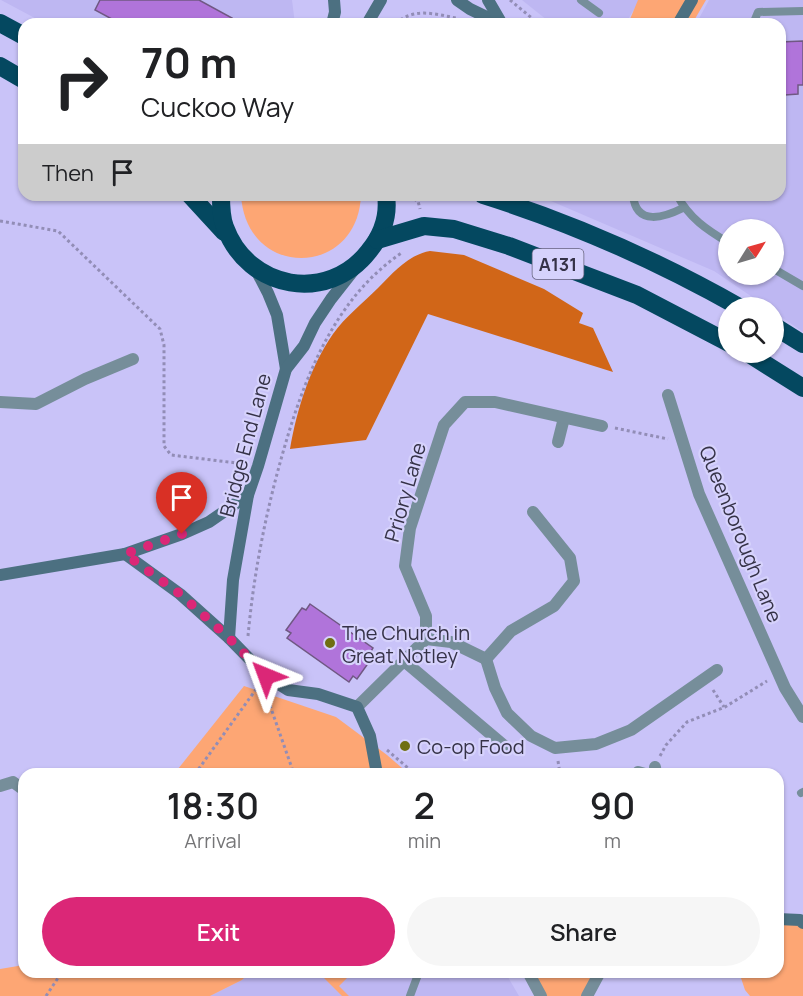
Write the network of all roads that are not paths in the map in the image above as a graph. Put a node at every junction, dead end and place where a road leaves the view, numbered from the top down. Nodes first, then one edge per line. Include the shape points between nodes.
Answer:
1 (334, 0) edge
2 (381, 0) edge
3 (457, 0) edge
4 (488, 0) edge
5 (581, 0) edge
6 (692, 0) edge
7 (803, 11) edge
8 (599, 13) dead end
9 (332, 18) edge
10 (370, 18) edge
11 (489, 18) edge
12 (498, 18) edge
13 (682, 18) edge
14 (756, 18) edge
15 (0, 23) edge
16 (18, 33) edge
17 (0, 66) edge
18 (18, 76) edge
19 (196, 201) edge
20 (222, 201) edge
21 (386, 201) edge
22 (499, 201) edge
23 (635, 201) edge
24 (680, 201) edge
25 (683, 207) junction
26 (718, 236) edge
27 (230, 238) junction
28 (377, 240) junction
29 (360, 263) junction
30 (254, 267) junction
31 (784, 275) edge
32 (803, 286) edge
33 (722, 297) edge
34 (784, 332) edge
35 (718, 337) edge
36 (803, 344) edge
37 (133, 359) dead end
38 (763, 363) edge
39 (286, 369) junction
40 (803, 388) edge
41 (668, 394) dead end
42 (0, 402) edge
43 (564, 418) junction
44 (602, 426) road end
45 (558, 442) dead end
46 (248, 495) junction
47 (533, 512) dead end
48 (125, 554) junction
49 (0, 575) edge
50 (229, 638) junction
51 (426, 639) junction
52 (486, 659) junction
53 (404, 661) junction
54 (717, 670) dead end
55 (357, 707) junction
56 (803, 717) edge
57 (507, 748) dead end
58 (376, 768) edge
59 (0, 786) edge
60 (18, 786) edge
61 (784, 919) edge
62 (803, 923) edge
63 (417, 978) edge
64 (531, 978) edge
65 (597, 978) edge
66 (410, 996) edge
67 (541, 996) edge
68 (587, 996) edge

1 - 9 street
2 - 10 street
3 - 11 street
4 - 12 street
5 - 8 lane
6 - 13 street
7 - 14 lane via 758,12
15 - 16 highway
17 - 18 highway
19 - 27 highway
20 - 27 highway
21 - 28 highway via 385,222
22 - 33 highway, A131 via 591,235
23 - 25 lane via 650,217 662,217
24 - 25 lane
25 - 26 lane
27 - 30 highway
28 - 29 highway
28 - 35 highway, A131 via 424,226 454,229 637,295
29 - 30 highway via 327,281 308,284 289,283
29 - 39 street, Bridge End Lane via 331,299
30 - 39 street, Bridge End Lane via 277,315
31 - 32 lane
34 - 36 highway
37 - 42 street via 36,404
38 - 40 highway
39 - 46 street, Bridge End Lane
41 - 56 street, Queenborough Lane via 699,494 779,673
43 - 44 street, Priory Lane
43 - 45 street
43 - 51 street, Priory Lane via 495,402 465,402 444,425 410,528 405,566 426,616
46 - 48 street via 209,522
46 - 50 street, Bridge End Lane via 233,580
47 - 52 street via 570,558 574,581 554,606 511,631
48 - 49 street
48 - 50 street via 180,594
50 - 55 street via 266,676 288,690 318,694
51 - 52 street via 451,642
51 - 53 street
52 - 54 street via 507,714 531,736 555,748 596,744 631,730
53 - 55 street
53 - 57 street
55 - 58 street via 369,734
59 - 60 street via 13,782
61 - 62 street
63 - 66 lane
64 - 67 street
65 - 68 street

